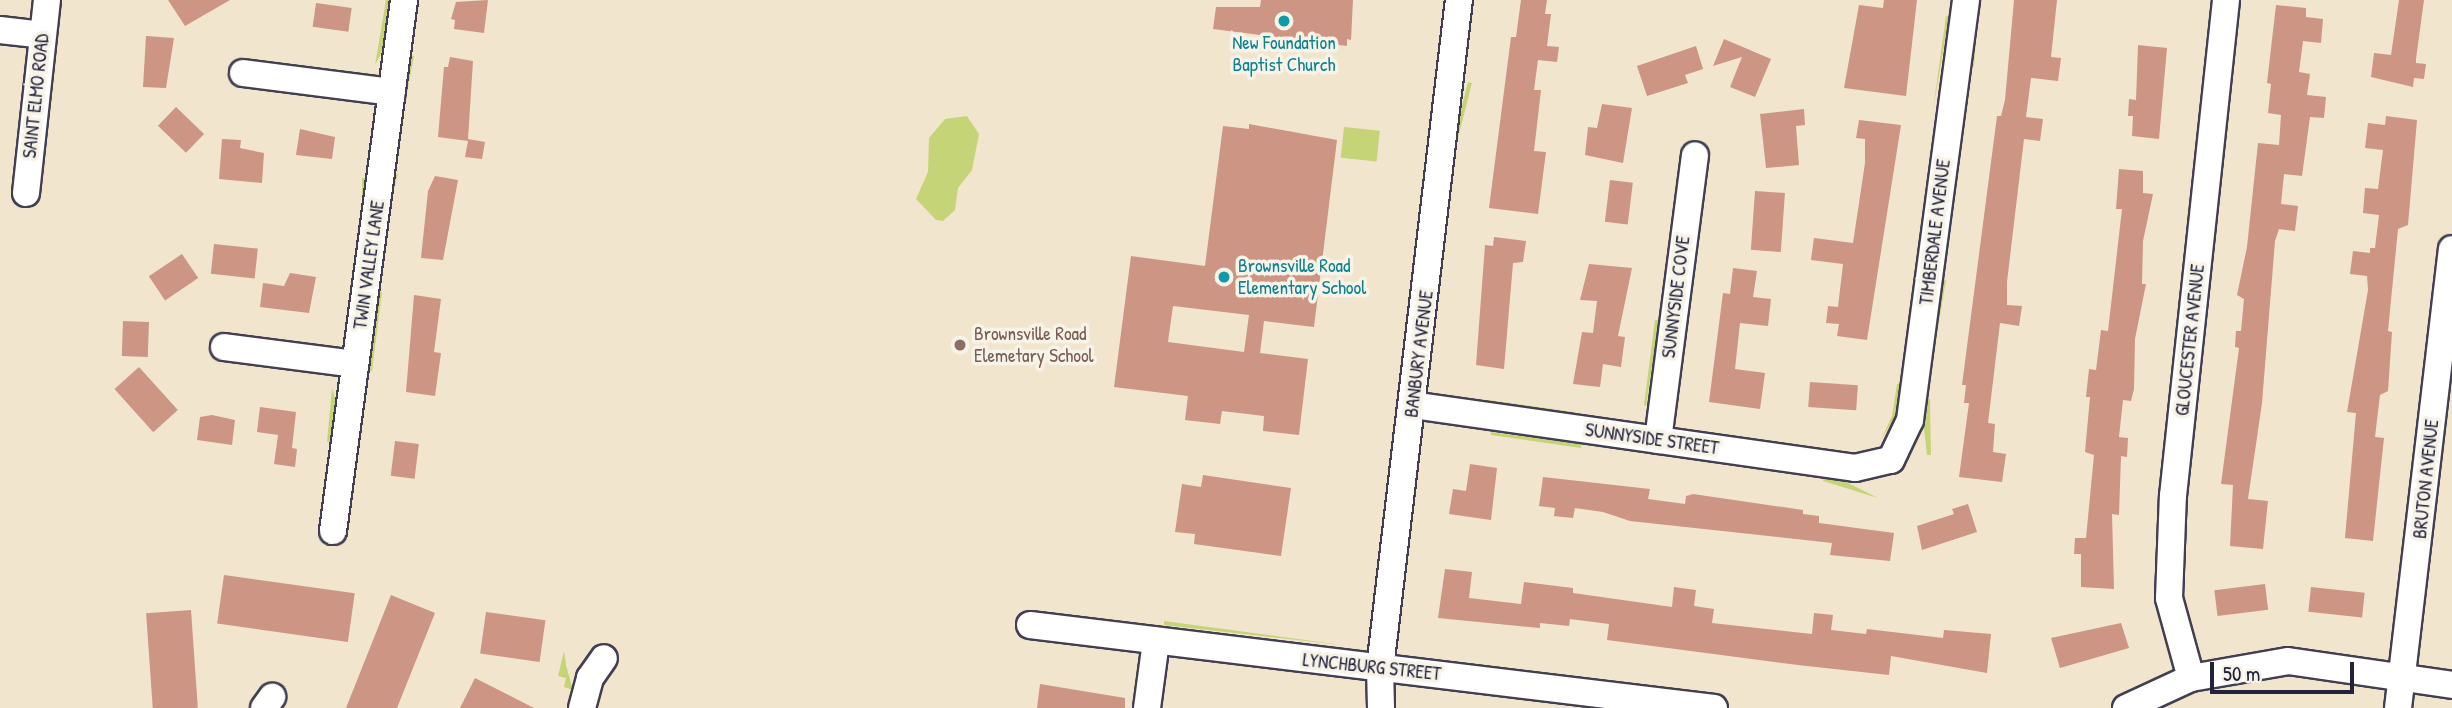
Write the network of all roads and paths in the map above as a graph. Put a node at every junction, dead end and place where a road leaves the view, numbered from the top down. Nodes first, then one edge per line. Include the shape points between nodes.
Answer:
1 (47, 0) edge
2 (404, 0) edge
3 (1459, 0) edge
4 (1966, 0) edge
5 (2226, 0) edge
6 (0, 30) edge
7 (43, 35) junction
8 (243, 73) dead end
9 (392, 92) junction
10 (1695, 155) dead end
11 (26, 193) dead end
12 (2452, 249) edge
13 (224, 347) dead end
14 (355, 364) junction
15 (1412, 405) junction
16 (1658, 440) junction
17 (1891, 460) joint
18 (333, 531) dead end
19 (1030, 625) dead end
20 (1156, 641) junction
21 (604, 658) dead end
22 (1380, 668) junction
23 (2191, 678) junction
24 (2403, 680) junction
25 (2452, 685) edge
26 (582, 708) edge
27 (1147, 708) edge
28 (1381, 708) edge
29 (1714, 708) edge
30 (2126, 708) edge
31 (2398, 708) edge

1 - 7 street, SAINT ELMO ROAD
2 - 9 street, TWIN VALLEY LANE
3 - 15 street, BANBURY AVENUE
4 - 17 street, TIMBERDALE AVENUE via 1910,420
5 - 23 street, GLOUCESTER AVENUE via 2173,496 2169,598
6 - 7 street
7 - 11 street, SAINT ELMO ROAD
8 - 9 street
9 - 14 street, TWIN VALLEY LANE
10 - 16 street, SUNNYSIDE COVE
12 - 24 street, BRUTON AVENUE
13 - 14 street
14 - 18 street, TWIN VALLEY LANE
15 - 16 street, SUNNYSIDE STREET
15 - 22 street, BANBURY AVENUE
16 - 17 street, SUNNYSIDE STREET via 1855,468
19 - 20 street, LYNCHBURG STREET
20 - 22 street, LYNCHBURG STREET
20 - 27 street
21 - 26 street via 590,678
22 - 28 street, BANBURY AVENUE
22 - 29 street, LYNCHBURG STREET
23 - 24 street via 2288,661
23 - 30 street
24 - 25 street
24 - 31 street, BRUTON AVENUE

